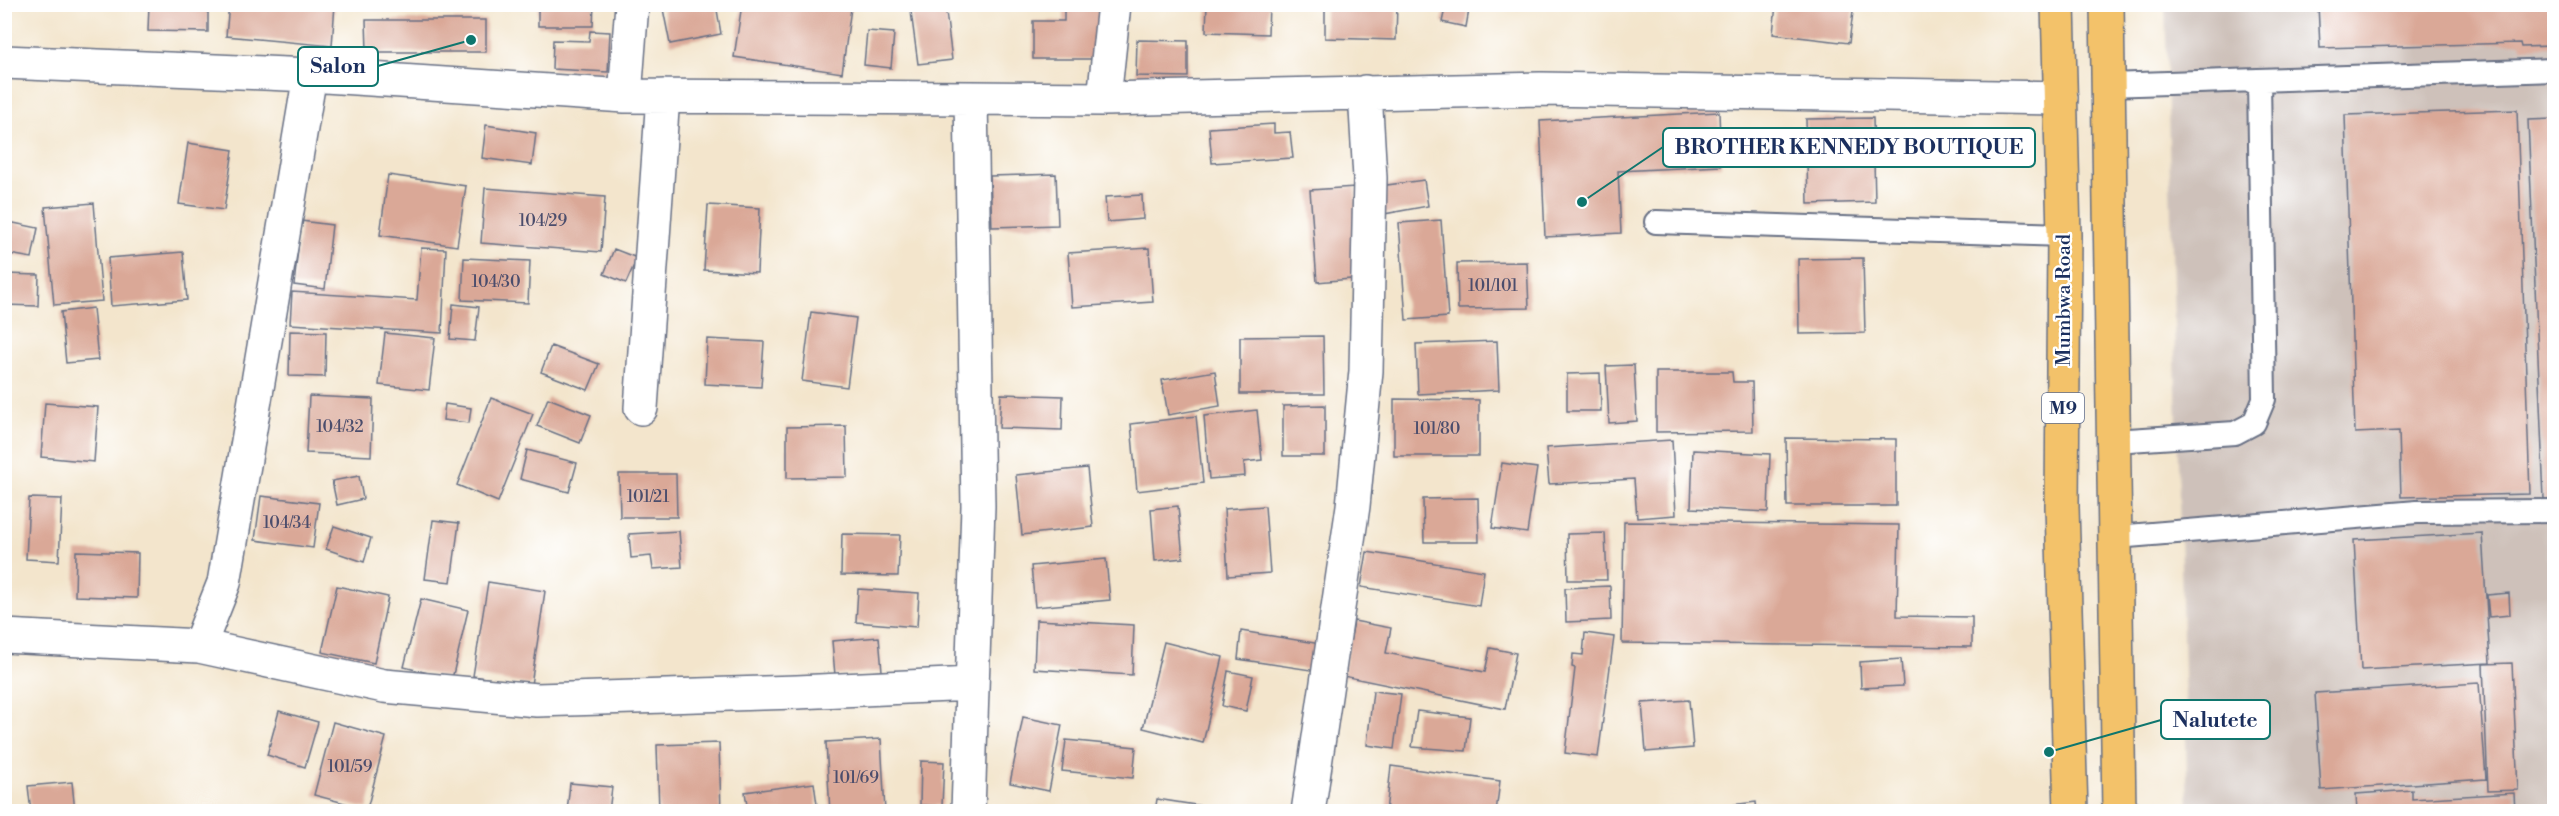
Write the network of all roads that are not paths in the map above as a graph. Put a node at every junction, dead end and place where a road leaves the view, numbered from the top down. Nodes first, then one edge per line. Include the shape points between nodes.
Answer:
1 (632, 4) edge
2 (1114, 4) edge
3 (2058, 4) edge
4 (2107, 4) edge
5 (4, 62) edge
6 (2554, 70) edge
7 (310, 75) junction
8 (2259, 80) junction
9 (2108, 86) junction
10 (1365, 92) junction
11 (625, 96) junction
12 (663, 96) junction
13 (971, 98) junction
14 (2061, 98) junction
15 (1104, 99) junction
16 (1656, 222) dead end
17 (2064, 235) junction
18 (641, 408) dead end
19 (2114, 441) junction
20 (2554, 511) edge
21 (2116, 537) junction
22 (4, 636) edge
23 (198, 646) junction
24 (972, 684) junction
25 (968, 812) edge
26 (1308, 812) edge
27 (2071, 812) edge
28 (2119, 812) edge

1 - 11 street
2 - 15 street
3 - 14 main road, Mumbwa Road / M9
4 - 9 main road
5 - 7 street
6 - 8 lane
7 - 11 street
7 - 23 street via 224,583
8 - 9 lane
8 - 19 lane via 2264,399 2254,423 2235,433
9 - 19 main road
10 - 14 street via 1541,89
10 - 15 street
10 - 26 street via 1370,178 1366,370 1353,506
11 - 12 street
12 - 13 street
12 - 18 street
13 - 15 street
13 - 24 street via 978,506
14 - 17 main road, Mumbwa Road / M9
16 - 17 lane
17 - 27 main road, Mumbwa Road / M9 via 2062,507
19 - 21 main road
20 - 21 lane via 2417,512
21 - 28 main road
22 - 23 street
23 - 24 street via 384,686 537,700
24 - 25 street

